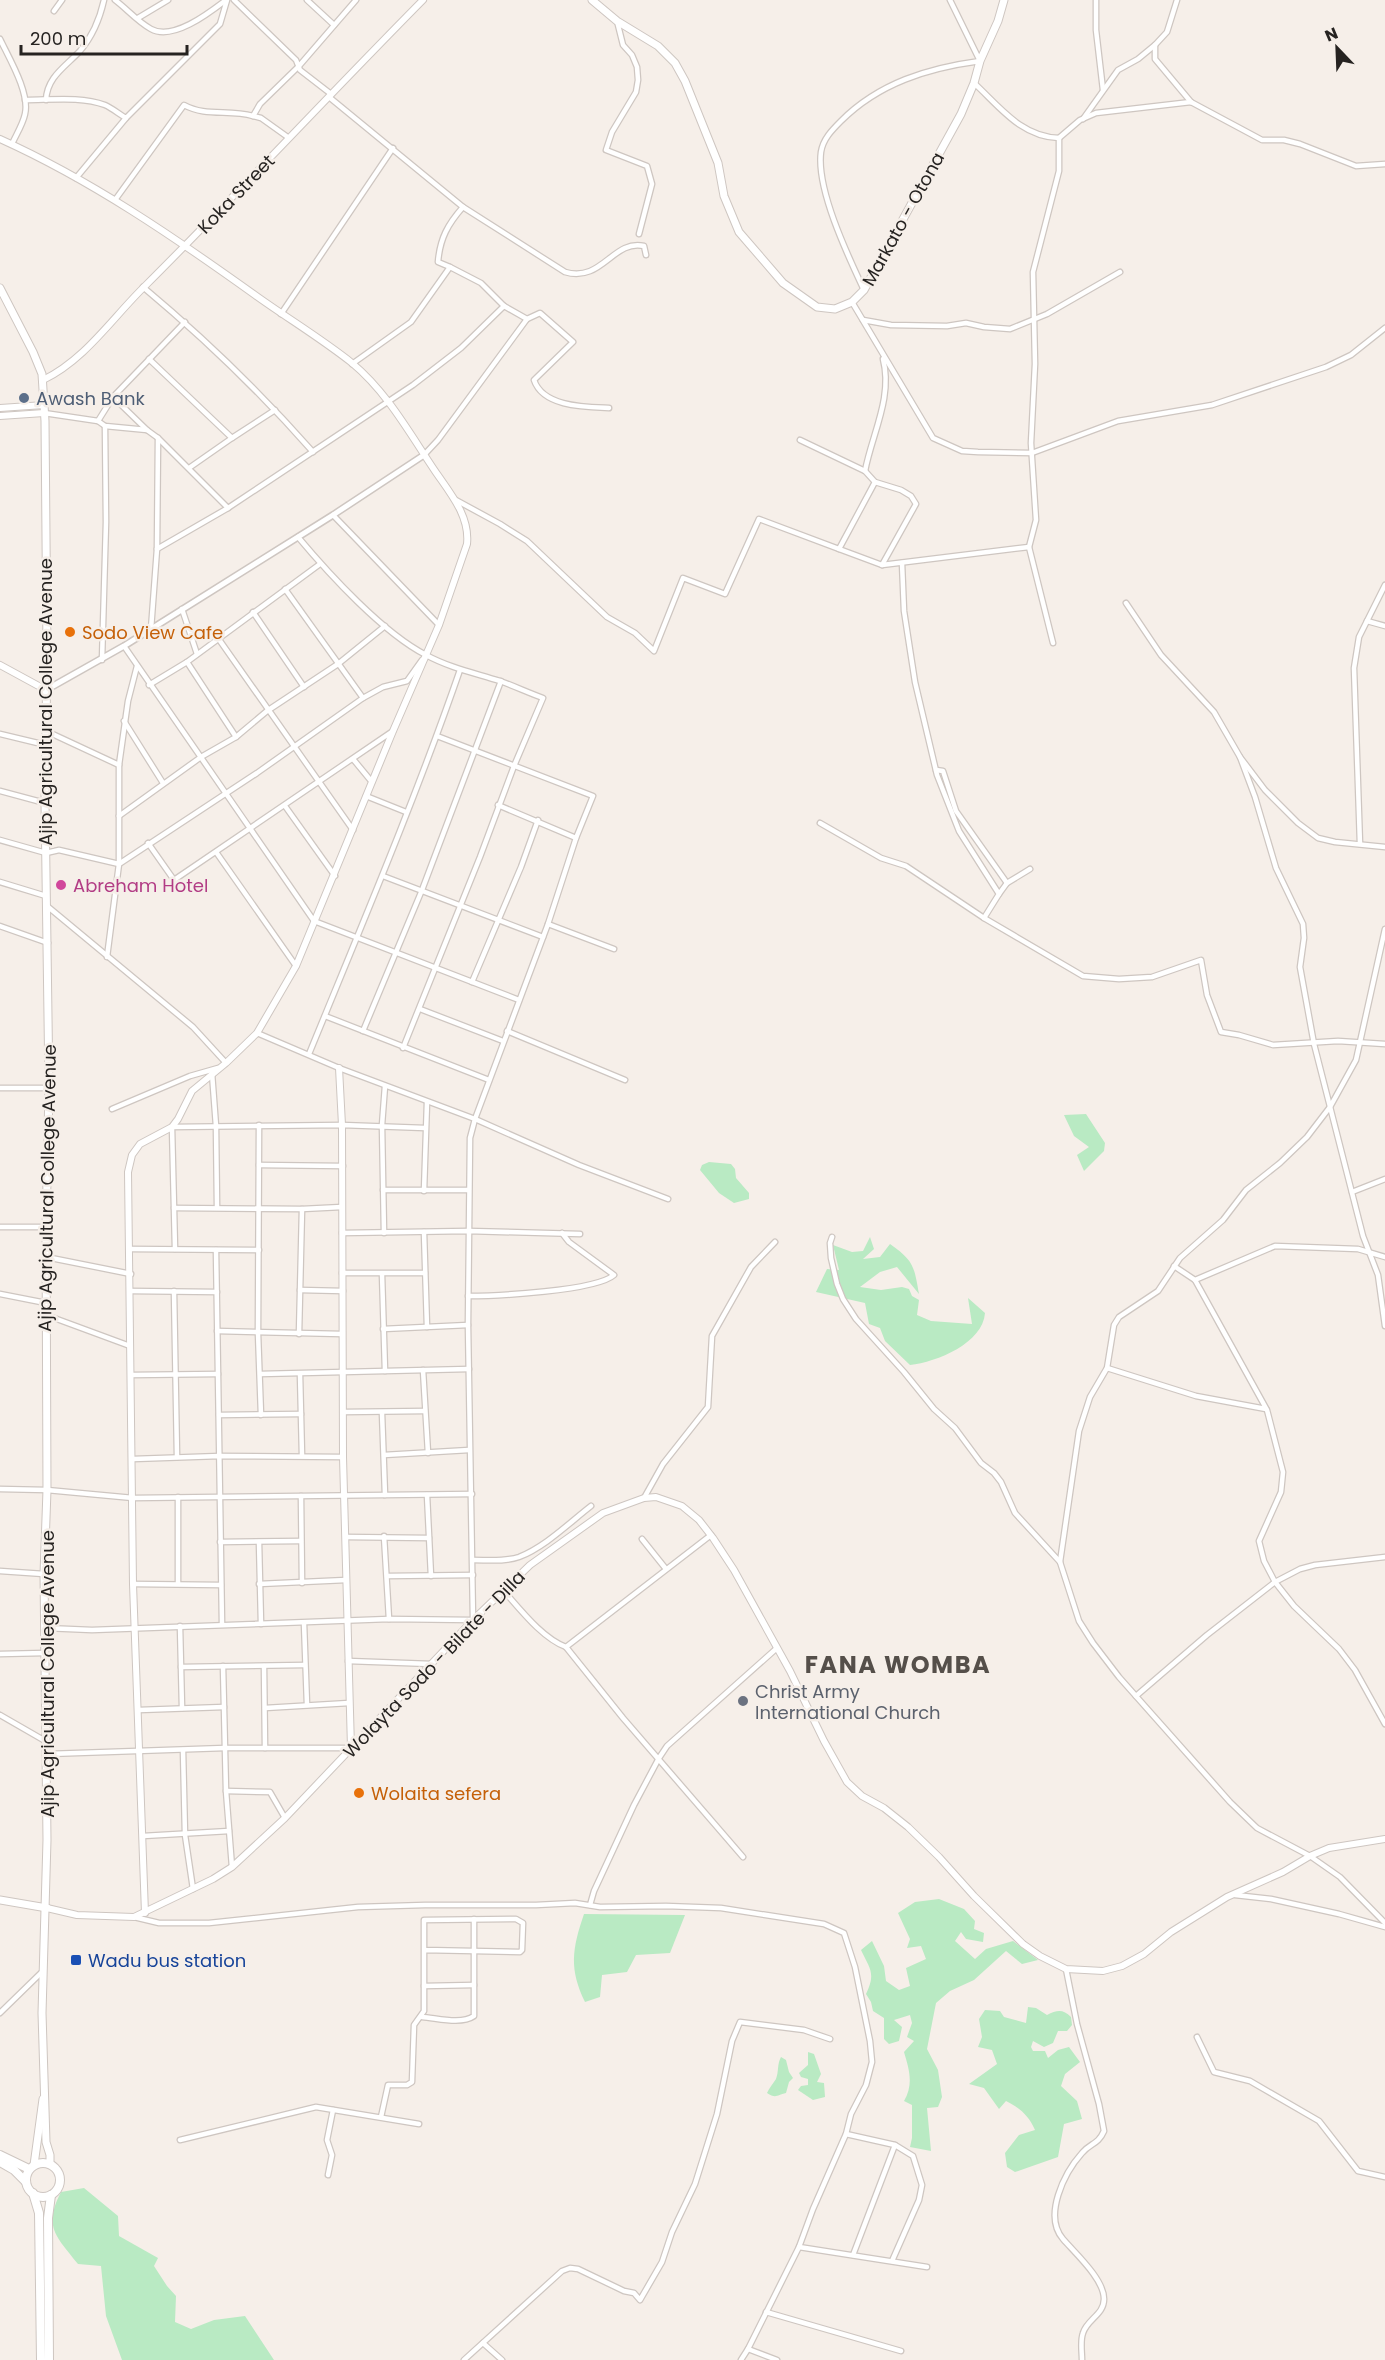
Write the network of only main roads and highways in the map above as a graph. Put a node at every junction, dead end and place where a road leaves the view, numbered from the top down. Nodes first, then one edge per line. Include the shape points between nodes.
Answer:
1 (423, 0) edge
2 (592, 0) edge
3 (1004, 0) edge
4 (0, 139) edge
5 (186, 246) junction
6 (0, 288) edge
7 (43, 381) junction
8 (0, 408) edge
9 (44, 409) junction
10 (0, 416) edge
11 (0, 665) edge
12 (46, 690) junction
13 (339, 1068) road end
14 (351, 1748) junction
15 (1385, 1839) edge
16 (0, 1900) edge
17 (46, 1908) junction
18 (145, 1913) junction
19 (44, 2097) junction
20 (0, 2155) edge
21 (0, 2162) edge
22 (50, 2164) junction
23 (32, 2167) junction
24 (26, 2182) junction
25 (33, 2193) junction
26 (51, 2195) junction
27 (41, 2360) edge
28 (49, 2360) edge

1 - 5 main road, Koka Street
2 - 3 main road, Markato - Otona via 658,46 675,63 718,163 724,196 739,232 783,283 817,307 835,309 852,302 864,290 961,114
4 - 5 main road via 115,200
5 - 7 main road, Koka Street via 76,360
5 - 18 main road via 352,364 389,402 454,499 466,524 467,544 439,625 296,966 257,1033 192,1091 172,1126 140,1144 132,1155 128,1172 132,1498
6 - 7 main road, Ajip Agricultural College Avenue via 33,352
7 - 9 main road, Ajip Agricultural College Avenue
8 - 9 main road
9 - 10 main road
9 - 12 main road, Ajip Agricultural College Avenue
11 - 12 main road
12 - 17 main road, Ajip Agricultural College Avenue
13 - 14 main road
14 - 15 main road, Wolayta Sodo - Bilate - Dilla via 530,1565 611,1509 656,1497 682,1506 711,1535 734,1570 848,1782 862,1797 908,1827 1023,1944 1066,1969 1103,1971 1122,1966 1233,1894 1310,1856 1329,1848
14 - 18 main road, Wolayta Sodo - Bilate - Dilla via 232,1867
16 - 17 main road
17 - 18 main road, Wolayta Sodo - Bilate - Dilla via 77,1915 134,1917
17 - 19 main road, Ajip Agricultural College Avenue
19 - 22 main road
19 - 23 main road
20 - 23 highway
21 - 24 highway
22 - 23 highway
22 - 26 highway via 60,2179
23 - 24 highway
24 - 25 highway
25 - 26 highway
25 - 27 highway via 39,2213
26 - 28 highway

